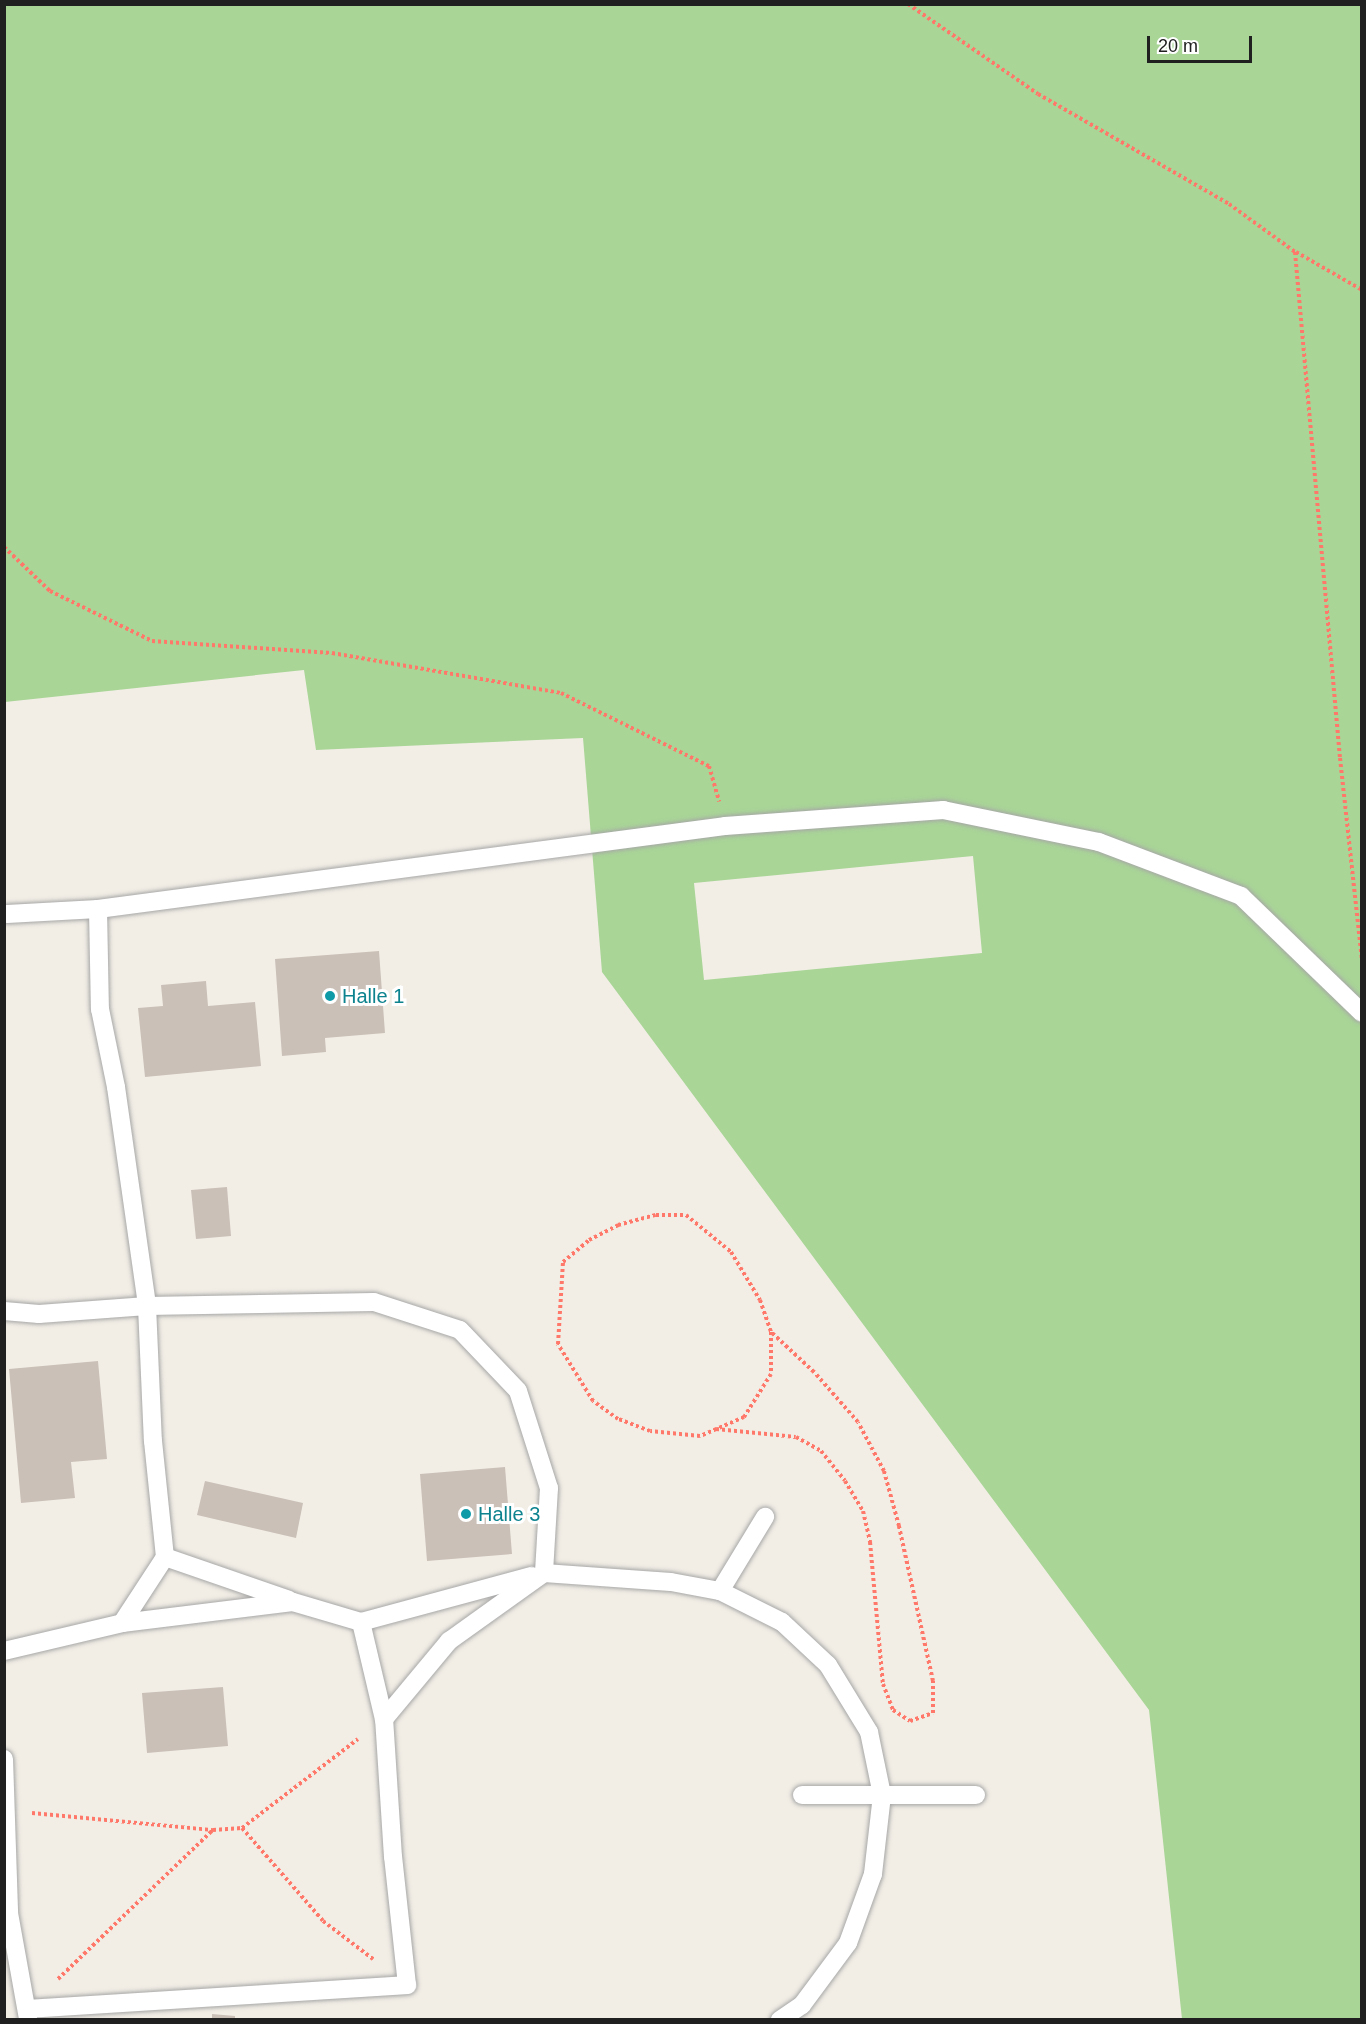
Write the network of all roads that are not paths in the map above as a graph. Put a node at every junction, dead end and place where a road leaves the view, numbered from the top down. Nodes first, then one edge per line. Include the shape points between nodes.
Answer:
1 (98, 909) junction
2 (7, 914) dead end
3 (1362, 1013) edge
4 (147, 1306) junction
5 (4, 1311) edge
6 (765, 1518) dead end
7 (165, 1557) junction
8 (544, 1573) junction
9 (720, 1591) junction
10 (293, 1602) junction
11 (361, 1622) junction
12 (122, 1623) junction
13 (4, 1651) edge
14 (384, 1719) junction
15 (4, 1758) edge
16 (802, 1795) dead end
17 (882, 1795) junction
18 (976, 1795) dead end
19 (6, 1810) edge
20 (7, 1910) edge
21 (28, 2014) edge
22 (780, 2019) edge

1 - 2 lane
1 - 3 lane via 725,826 943,810 1099,842 1242,896
1 - 4 lane via 100,1009 116,1087
4 - 5 lane via 39,1314
4 - 7 lane via 153,1441
4 - 8 lane via 374,1302 460,1330 518,1391 549,1488
6 - 9 lane
7 - 10 lane
7 - 12 lane
8 - 9 lane via 670,1582
8 - 11 lane
8 - 14 lane via 450,1641
9 - 17 lane via 782,1622 828,1665 869,1732
10 - 11 lane
10 - 12 lane
11 - 14 lane
12 - 13 lane
14 - 21 lane via 407,1985
15 - 19 lane
16 - 17 lane
17 - 18 lane
17 - 22 lane via 873,1874 848,1943 802,2005
19 - 20 lane
20 - 21 lane

